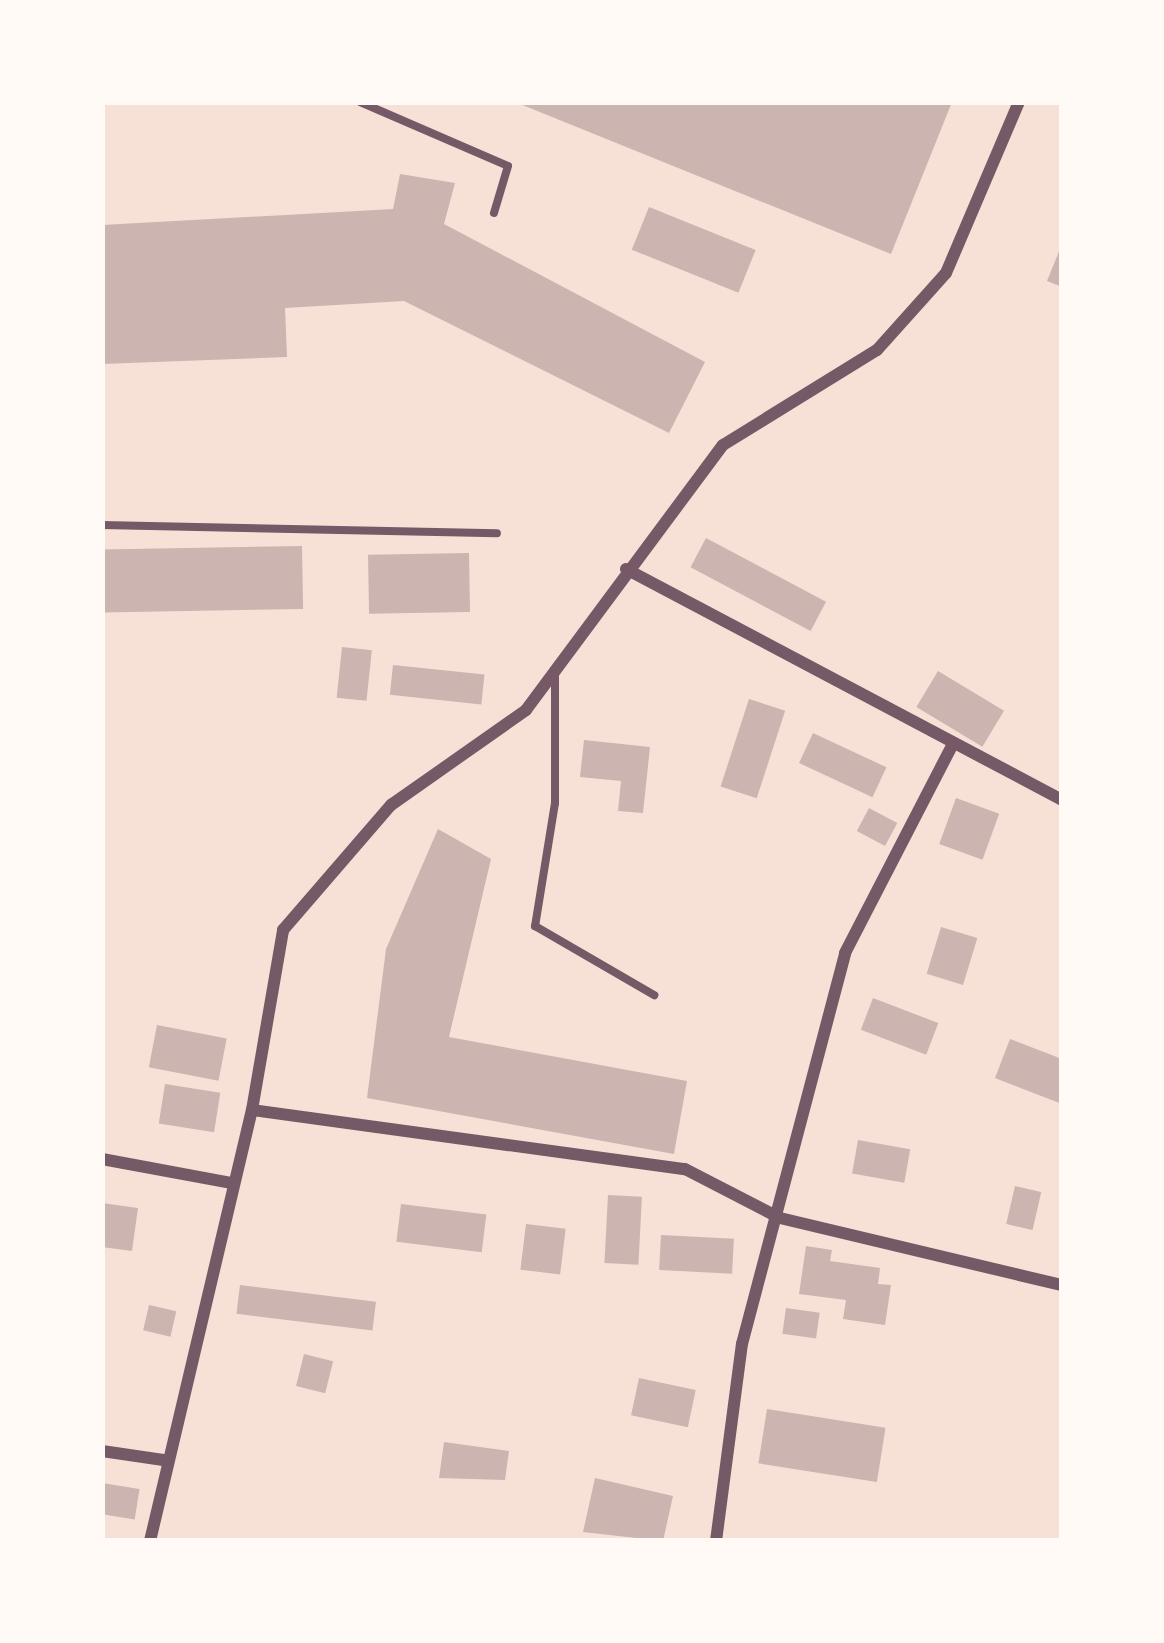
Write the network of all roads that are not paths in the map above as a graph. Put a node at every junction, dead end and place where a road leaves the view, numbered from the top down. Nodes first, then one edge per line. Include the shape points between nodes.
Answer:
1 (360, 102) edge
2 (1019, 102) edge
3 (494, 213) dead end
4 (102, 525) edge
5 (497, 533) dead end
6 (626, 569) junction
7 (555, 670) junction
8 (953, 743) junction
9 (1062, 800) edge
10 (654, 995) dead end
11 (252, 1110) junction
12 (102, 1159) edge
13 (231, 1183) junction
14 (780, 1218) junction
15 (1062, 1286) edge
16 (102, 1450) edge
17 (163, 1460) junction
18 (150, 1541) edge
19 (716, 1541) edge

1 - 3 lane via 508,166
2 - 6 street via 946,273 877,350 723,445
4 - 5 lane
6 - 7 street
6 - 8 street
7 - 10 lane via 555,802 535,926
7 - 11 street via 526,710 391,805 284,930
8 - 9 street
8 - 14 street via 845,953
11 - 13 street
11 - 14 street via 685,1169
12 - 13 street
13 - 17 street
14 - 15 street
14 - 19 street via 742,1344
16 - 17 street
17 - 18 street

